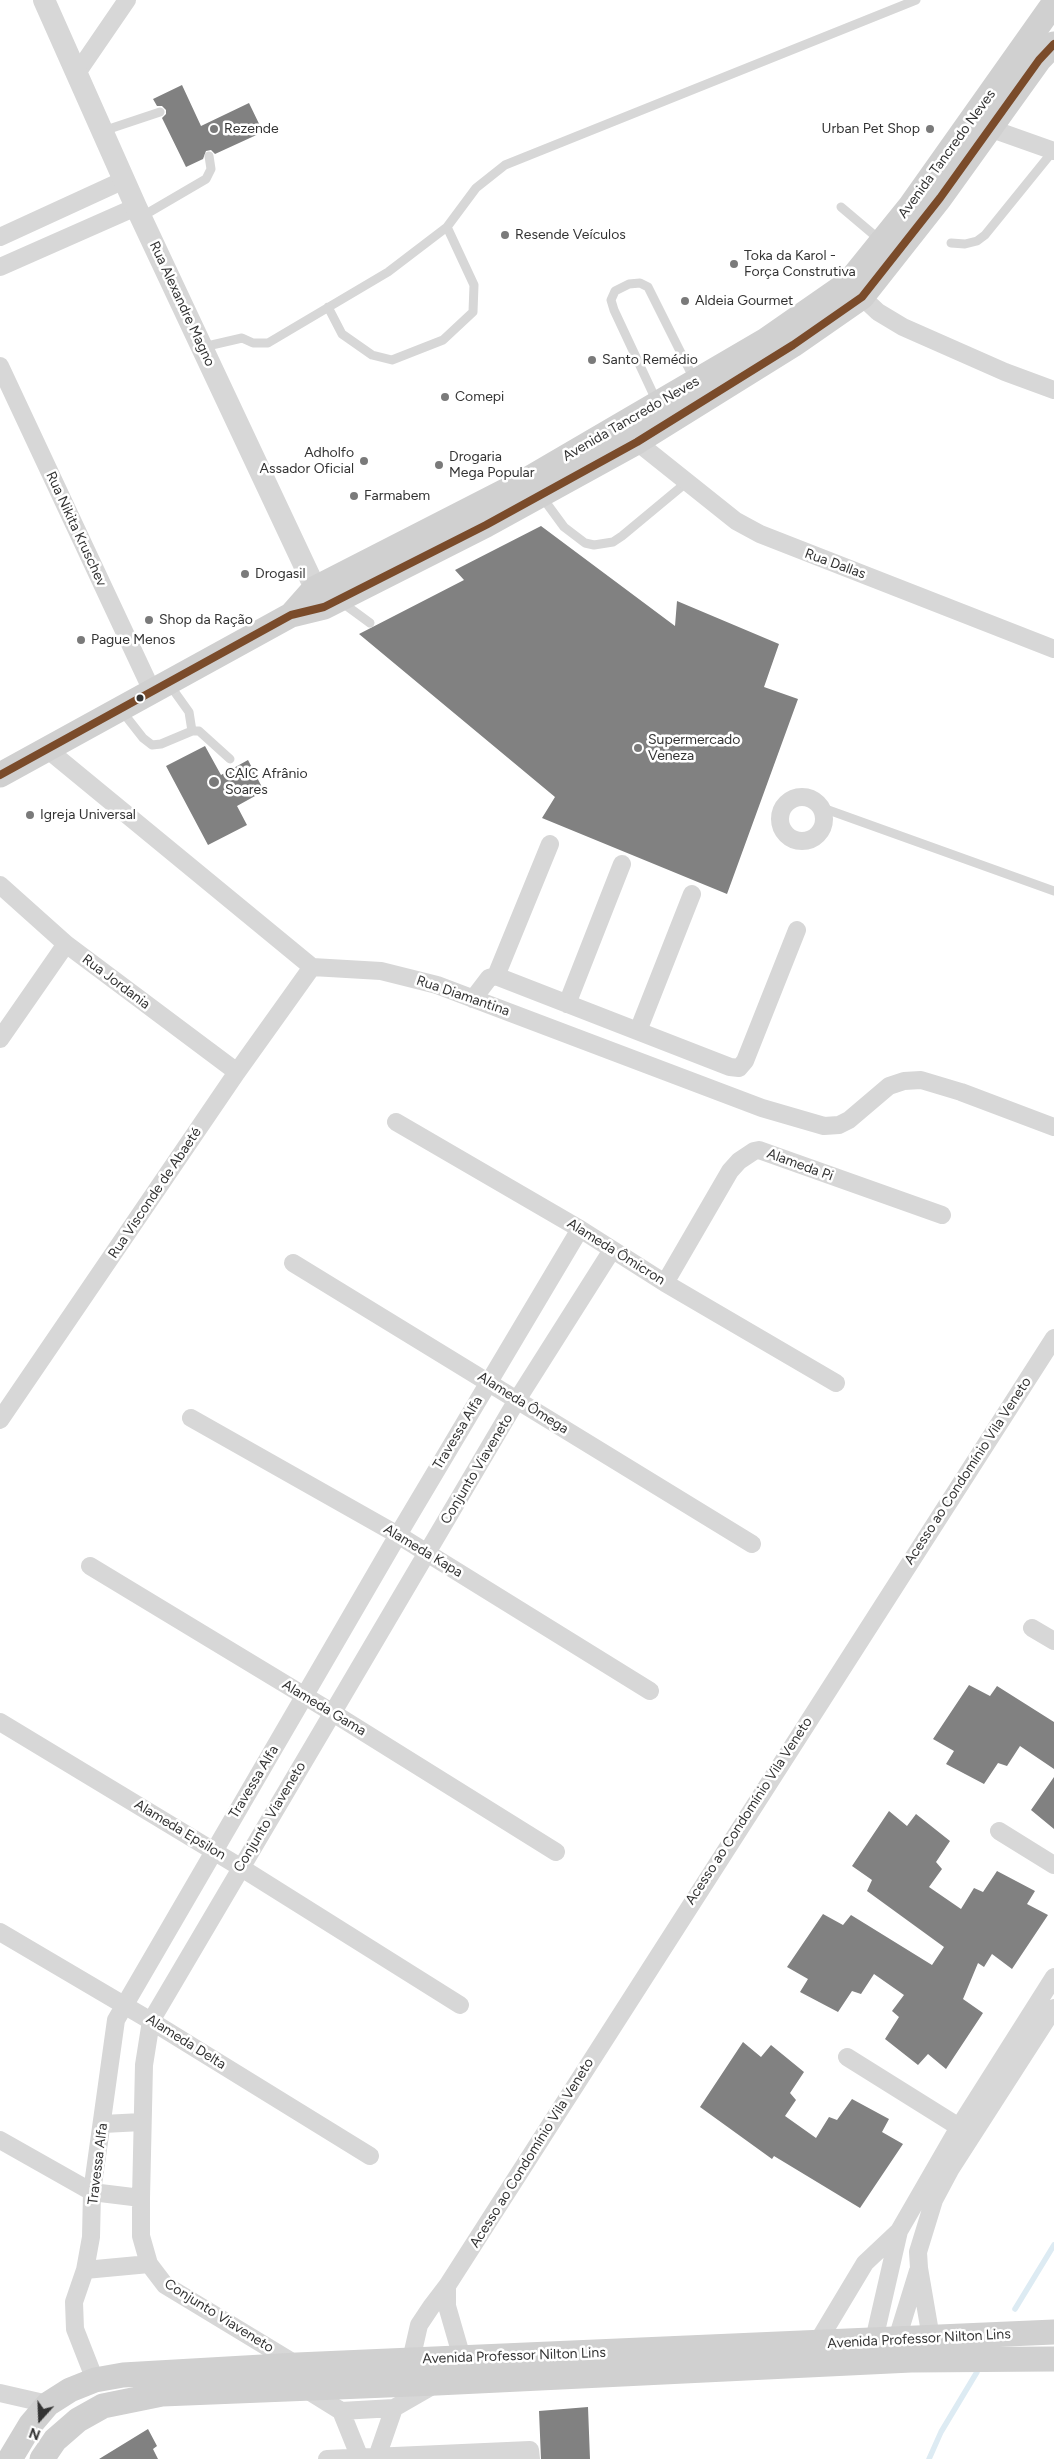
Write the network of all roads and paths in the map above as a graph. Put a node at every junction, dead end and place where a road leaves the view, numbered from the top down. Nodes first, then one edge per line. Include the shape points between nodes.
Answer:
1 (44, 0) edge
2 (127, 0) edge
3 (916, 0) edge
4 (1050, 0) edge
5 (1054, 3) edge
6 (1054, 44) edge
7 (77, 73) junction
8 (160, 112) dead end
9 (989, 128) junction
10 (103, 131) junction
11 (1053, 151) edge
12 (209, 156) dead end
13 (124, 180) junction
14 (841, 207) dead end
15 (138, 212) junction
16 (447, 227) junction
17 (0, 237) edge
18 (882, 241) junction
19 (951, 243) dead end
20 (0, 268) edge
21 (862, 297) junction
22 (328, 307) junction
23 (202, 348) junction
24 (0, 366) edge
25 (695, 382) junction
26 (1054, 390) edge
27 (658, 404) junction
28 (637, 442) junction
29 (687, 482) junction
30 (540, 495) junction
31 (326, 598) junction
32 (370, 624) dead end
33 (1054, 649) edge
34 (161, 688) junction
35 (120, 710) junction
36 (192, 731) junction
37 (46, 749) junction
38 (230, 759) dead end
39 (0, 775) edge
40 (820, 807) dead end
41 (550, 844) dead end
42 (622, 864) dead end
43 (0, 885) edge
44 (1054, 891) edge
45 (692, 894) dead end
46 (797, 930) dead end
47 (66, 944) junction
48 (312, 967) junction
49 (496, 976) junction
50 (473, 998) junction
51 (567, 1004) junction
52 (638, 1031) junction
53 (0, 1039) edge
54 (238, 1072) junction
55 (396, 1122) dead end
56 (1054, 1127) edge
57 (942, 1215) dead end
58 (580, 1229) junction
59 (612, 1250) junction
60 (293, 1263) dead end
61 (665, 1283) junction
62 (1054, 1338) edge
63 (488, 1382) junction
64 (836, 1383) dead end
65 (518, 1400) junction
66 (191, 1418) dead end
67 (0, 1420) edge
68 (398, 1535) junction
69 (752, 1544) dead end
70 (426, 1553) junction
71 (90, 1566) dead end
72 (1032, 1628) dead end
73 (1054, 1641) edge
74 (650, 1691) dead end
75 (305, 1696) junction
76 (333, 1713) junction
77 (0, 1722) edge
78 (999, 1831) dead end
79 (213, 1850) junction
80 (556, 1852) dead end
81 (1054, 1865) edge
82 (240, 1866) junction
83 (0, 1932) edge
84 (1054, 1977) edge
85 (124, 2005) junction
86 (460, 2005) dead end
87 (1054, 2008) edge
88 (151, 2021) junction
89 (847, 2057) dead end
90 (142, 2122) junction
91 (103, 2124) junction
92 (959, 2127) junction
93 (0, 2140) edge
94 (370, 2156) dead end
95 (92, 2192) junction
96 (141, 2198) junction
97 (899, 2231) junction
98 (149, 2264) junction
99 (919, 2268) junction
100 (84, 2270) junction
101 (447, 2286) junction
102 (1054, 2332) edge
103 (931, 2338) junction
104 (885, 2340) junction
105 (817, 2343) junction
106 (462, 2358) junction
107 (1054, 2359) edge
108 (411, 2360) junction
109 (300, 2376) junction
110 (95, 2380) junction
111 (437, 2383) junction
112 (0, 2393) edge
113 (48, 2404) junction
114 (394, 2408) junction
115 (340, 2411) junction
116 (369, 2457) junction
117 (10, 2459) edge
118 (42, 2459) edge
119 (327, 2459) edge
120 (530, 2459) edge

1 - 7 street, Rua Alexandre Magno
2 - 7 street
3 - 16 lane via 505,165 476,188
4 - 5 street, Avenida Tancredo Neves
5 - 18 main road, Avenida Tancredo Neves via 912,205
6 - 9 main road, Avenida Tancredo Neves
7 - 10 street, Rua Alexandre Magno
8 - 10 lane
9 - 11 street, Avenida Tancredo Neves
9 - 21 main road, Avenida Tancredo Neves via 940,198
10 - 13 street, Rua Alexandre Magno
11 - 19 lane via 986,235 977,242
12 - 15 lane via 211,169 206,179
13 - 15 street, Rua Alexandre Magno
13 - 17 street
14 - 18 lane
15 - 20 street
15 - 23 street, Rua Alexandre Magno
16 - 22 lane via 388,272
16 - 22 lane via 474,285 473,312 443,340 392,360 372,355 342,334
18 - 25 main road, Avenida Tancredo Neves via 848,283 766,340
21 - 26 street via 878,312 903,327
21 - 28 main road, Avenida Tancredo Neves via 793,346
22 - 23 lane via 268,343 253,343 242,338
23 - 31 street, Rua Alexandre Magno
24 - 34 street, Rua Nikita Kruschev
25 - 27 main road, Avenida Tancredo Neves
25 - 27 lane via 648,287 640,283 629,284 615,291 612,300 614,310
27 - 31 main road, Avenida Tancredo Neves
28 - 29 street, Rua Dallas
28 - 30 main road, Avenida Tancredo Neves
29 - 30 lane via 614,542 594,545 585,543 564,527
29 - 33 street, Rua Dallas via 736,521 767,538
30 - 31 main road, Avenida Tancredo Neves
31 - 32 lane
31 - 34 main road, Avenida Tancredo Neves
34 - 35 main road, Avenida Tancredo Neves
34 - 36 lane via 189,712
35 - 36 lane via 142,738 152,744 161,744
35 - 37 main road, Avenida Tancredo Neves
36 - 38 lane via 199,731
37 - 39 main road, Avenida Tancredo Neves
37 - 48 street
40 - 44 lane
41 - 49 street
42 - 51 street
43 - 47 street, Rua Jordania
45 - 52 street
46 - 52 street via 746,1061 739,1068
47 - 53 street
47 - 54 street, Rua Jordania
48 - 50 street, Rua Diamantina via 381,971
48 - 54 street, Rua Visconde de Abaeté
49 - 50 street via 489,978
49 - 51 street
50 - 56 street, Rua Diamantina via 762,1108 824,1126 839,1125 849,1120 889,1086 921,1080
51 - 52 street
54 - 67 street, Rua Visconde de Abaeté
55 - 58 street, Alameda Ômicron
57 - 61 street, Alameda Pi via 759,1150 754,1151 730,1172
58 - 59 street, Alameda Ômicron
58 - 63 street, Travessa Alfa
59 - 61 street, Alameda Ômicron
59 - 65 street, Conjunto Viaveneto
60 - 63 street, Alameda Ômega
61 - 64 street, Alameda Ômicron
62 - 101 street, Acesso ao Condomínio Vila Veneto
63 - 65 street, Alameda Ômega
63 - 68 street, Travessa Alfa
65 - 69 street, Alameda Ômega
65 - 70 street, Conjunto Viaveneto
66 - 68 street, Alameda Kapa
68 - 70 street, Alameda Kapa
68 - 75 street, Travessa Alfa
70 - 74 street, Alameda Kapa
70 - 76 street, Conjunto Viaveneto
71 - 75 street, Alameda Gama
72 - 73 street
75 - 76 street, Alameda Gama
75 - 79 street, Travessa Alfa
76 - 80 street, Alameda Gama
76 - 82 street, Conjunto Viaveneto
77 - 79 street, Alameda Epsilon
78 - 81 street
79 - 82 street, Alameda Epsilon
79 - 85 street, Travessa Alfa
82 - 86 street, Alameda Epsilon
82 - 88 street, Conjunto Viaveneto
83 - 85 street, Alameda Delta
84 - 92 street
85 - 88 street, Alameda Delta
85 - 91 street, Travessa Alfa via 112,2035
87 - 99 street via 934,2200 918,2252
88 - 90 street, Conjunto Viaveneto via 144,2065
88 - 94 street, Alameda Delta
89 - 92 street
90 - 91 street
90 - 96 street, Conjunto Viaveneto
91 - 95 street, Travessa Alfa
92 - 97 street
93 - 95 street
95 - 96 street
95 - 100 street, Travessa Alfa via 91,2237
96 - 98 street, Conjunto Viaveneto via 140,2236
97 - 104 street
97 - 105 street via 865,2263
98 - 100 street
98 - 109 street, Conjunto Viaveneto via 165,2284
99 - 103 street
99 - 104 street
100 - 110 street, Travessa Alfa via 74,2302 75,2329
101 - 106 street via 447,2306
101 - 108 street, Acesso ao Condomínio Vila Veneto via 419,2326
102 - 103 main road, Avenida Professor Nilton Lins
103 - 104 main road, Avenida Professor Nilton Lins
104 - 105 main road, Avenida Professor Nilton Lins
105 - 106 main road, Avenida Professor Nilton Lins
106 - 108 main road, Avenida Professor Nilton Lins
107 - 111 main road, Avenida Professor Nilton Lins via 911,2360
108 - 109 main road, Avenida Professor Nilton Lins
109 - 110 main road, Avenida Professor Nilton Lins via 153,2373
109 - 111 main road, Avenida Professor Nilton Lins
109 - 115 street, Conjunto Viaveneto
109 - 118 main road, Avenida Professor Nilton Lins via 132,2398 103,2406 78,2420 55,2440
110 - 113 main road, Avenida Professor Nilton Lins
111 - 114 street
112 - 113 street
113 - 117 main road, Avenida Professor Nilton Lins via 31,2424
114 - 115 street
114 - 116 street
115 - 116 street
116 - 119 street
116 - 120 street via 530,2450

